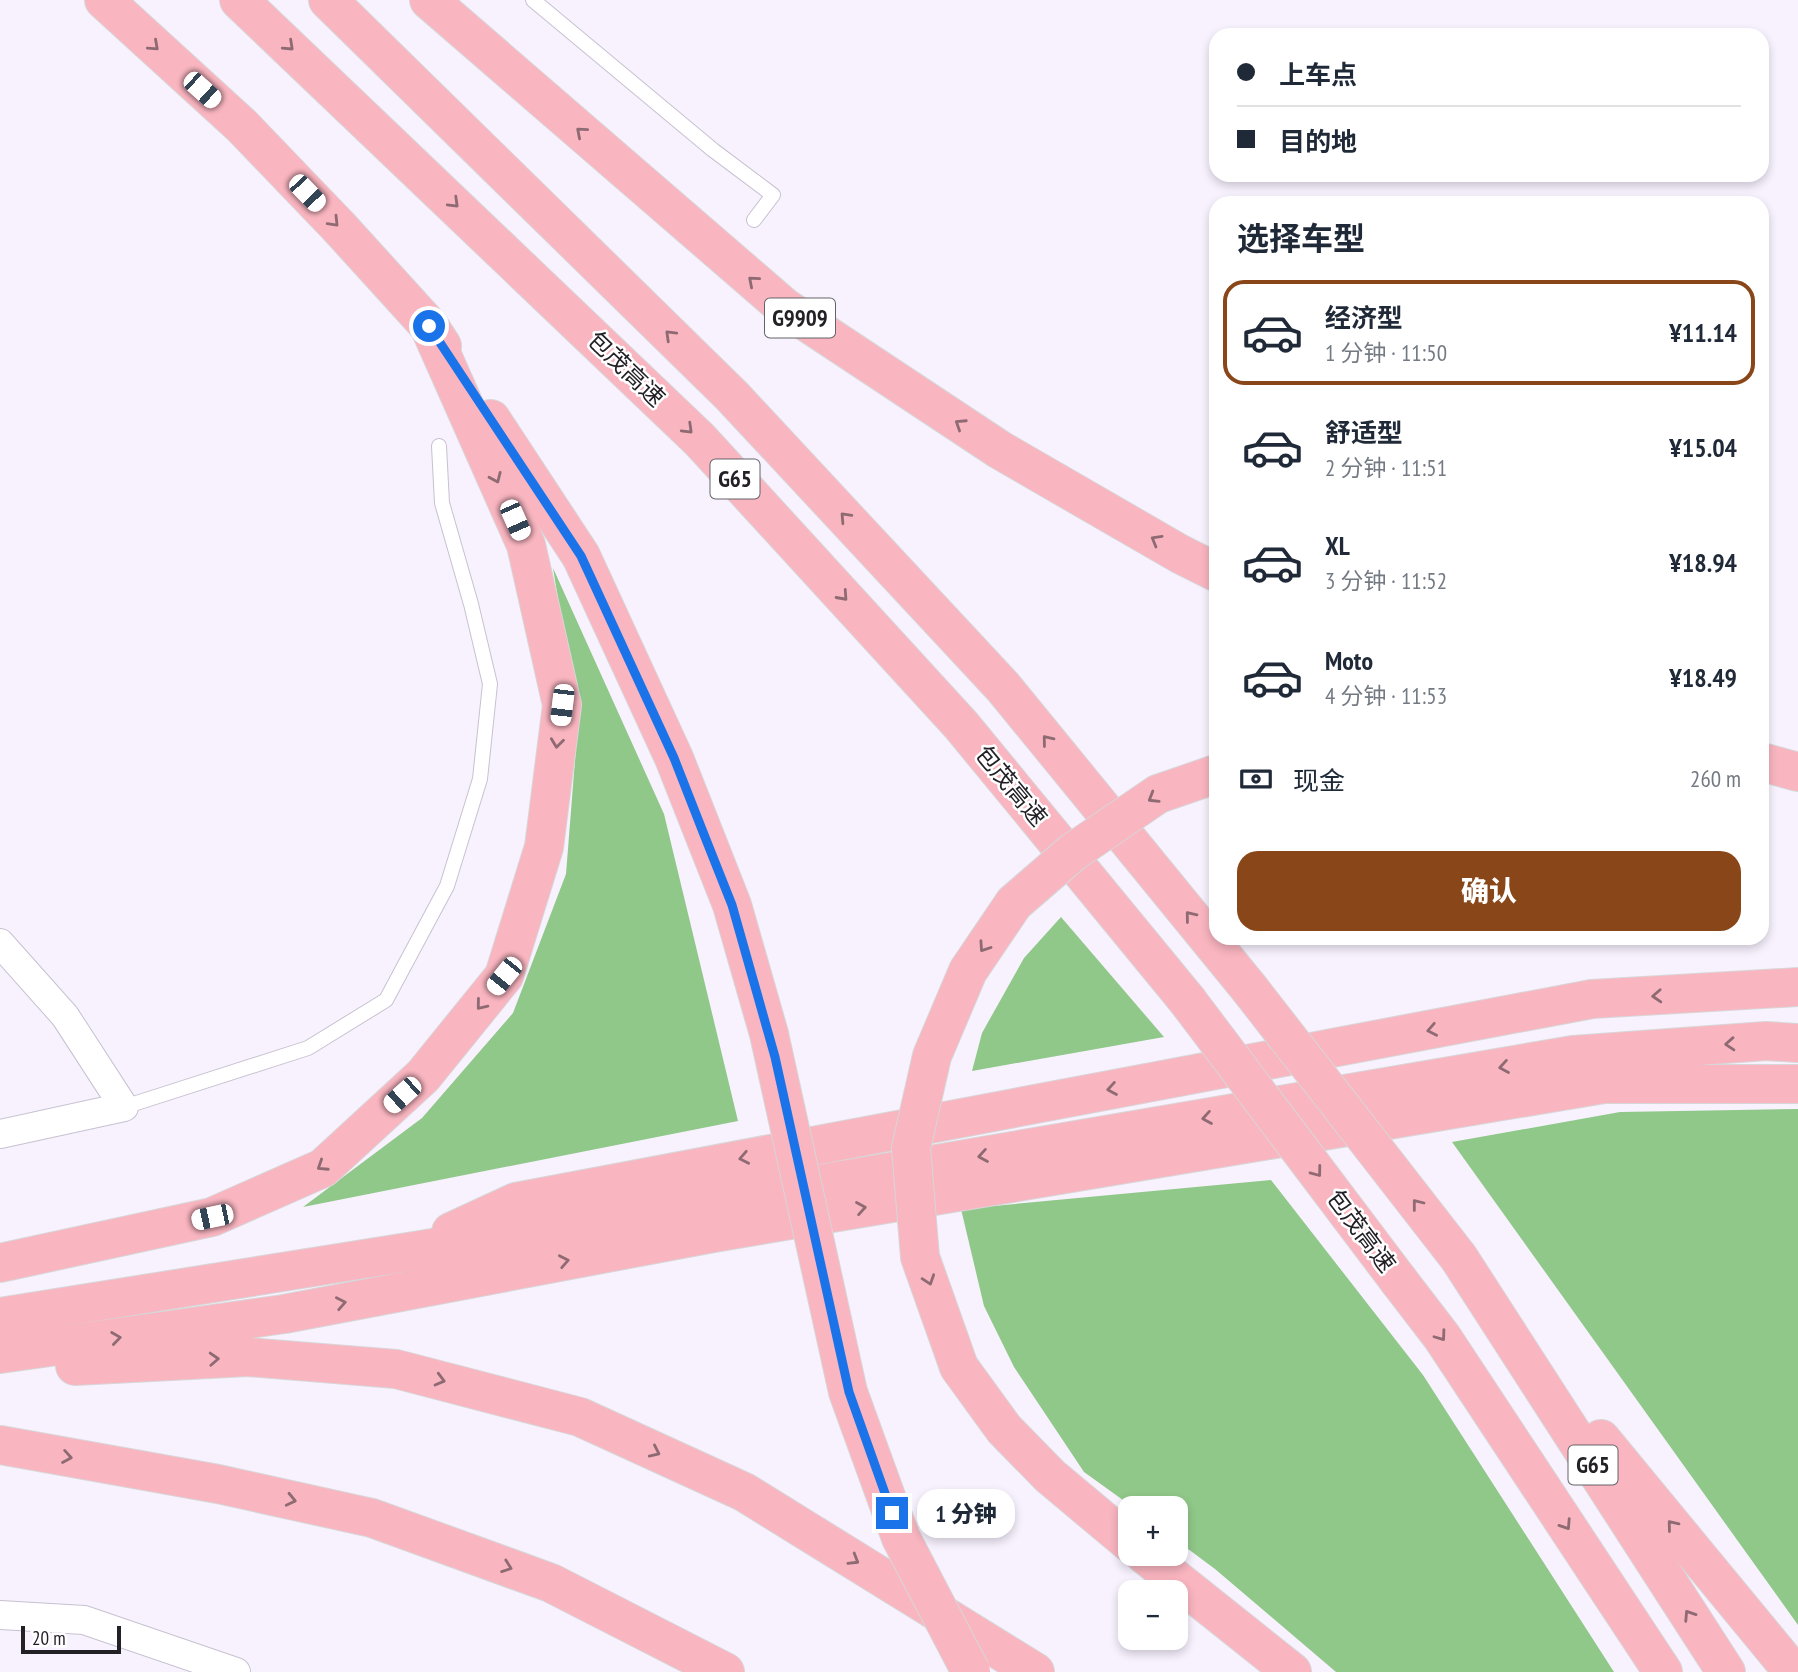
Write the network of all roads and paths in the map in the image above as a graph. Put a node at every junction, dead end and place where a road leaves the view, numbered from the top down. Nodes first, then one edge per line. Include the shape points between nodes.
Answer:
1 (104, 0) edge
2 (239, 0) edge
3 (328, 0) edge
4 (429, 0) edge
5 (533, 0) edge
6 (754, 220) dead end
7 (429, 326) junction
8 (439, 446) dead end
9 (1209, 568) edge
10 (1769, 764) edge
11 (1798, 772) edge
12 (1209, 776) edge
13 (1209, 939) edge
14 (0, 943) edge
15 (1214, 945) edge
16 (1798, 987) edge
17 (1798, 1043) edge
18 (1798, 1084) edge
19 (124, 1107) junction
20 (0, 1134) edge
21 (409, 1252) junction
22 (0, 1263) edge
23 (1488, 1302) junction
24 (0, 1317) edge
25 (0, 1354) edge
26 (0, 1378) edge
27 (0, 1445) edge
28 (1118, 1533) edge
29 (1159, 1566) edge
30 (0, 1615) edge
31 (236, 1672) edge
32 (725, 1672) edge
33 (971, 1672) edge
34 (1035, 1672) edge
35 (1292, 1672) edge
36 (1663, 1672) edge
37 (1726, 1672) edge
38 (1793, 1672) edge

1 -> 7 highway via 242,126
2 -> 36 highway, 包茂高速 / G65, bridge via 700,440 961,725 1187,1000 1442,1337
13 -> 3 highway, G65, bridge via 1003,687 732,396
9 -> 4 highway, G9909 via 1000,450 784,307
5 - 6 lane via 773,195
7 -> 22 highway via 526,545 562,705 544,847 504,976 422,1076 323,1168 212,1217
7 - 33 highway, bridge via 581,556 679,771 732,905 769,1034 849,1392 901,1538
8 - 19 lane via 442,503 490,684 480,779 447,886 386,1000 308,1048
10 - 11 highway
12 -> 28 highway, bridge via 1158,794 1073,852 1014,903 968,971 932,1056 911,1148 920,1257 959,1367 1004,1429
14 - 19 street via 65,1016
23 -> 15 highway, G65, bridge via 1459,1258
16 -> 21 highway via 1592,999 911,1126 516,1202
17 -> 21 highway via 1766,1041 1573,1055
25 -> 18 highway via 284,1314 713,1233 1604,1084
19 - 20 street
21 - 24 highway
37 -> 23 highway, G65
38 -> 23 highway
26 -> 34 highway via 68,1367 248,1357 396,1369 580,1417 744,1492
27 -> 32 highway via 218,1484 372,1518 551,1583
29 - 35 highway
30 - 31 street via 84,1620

